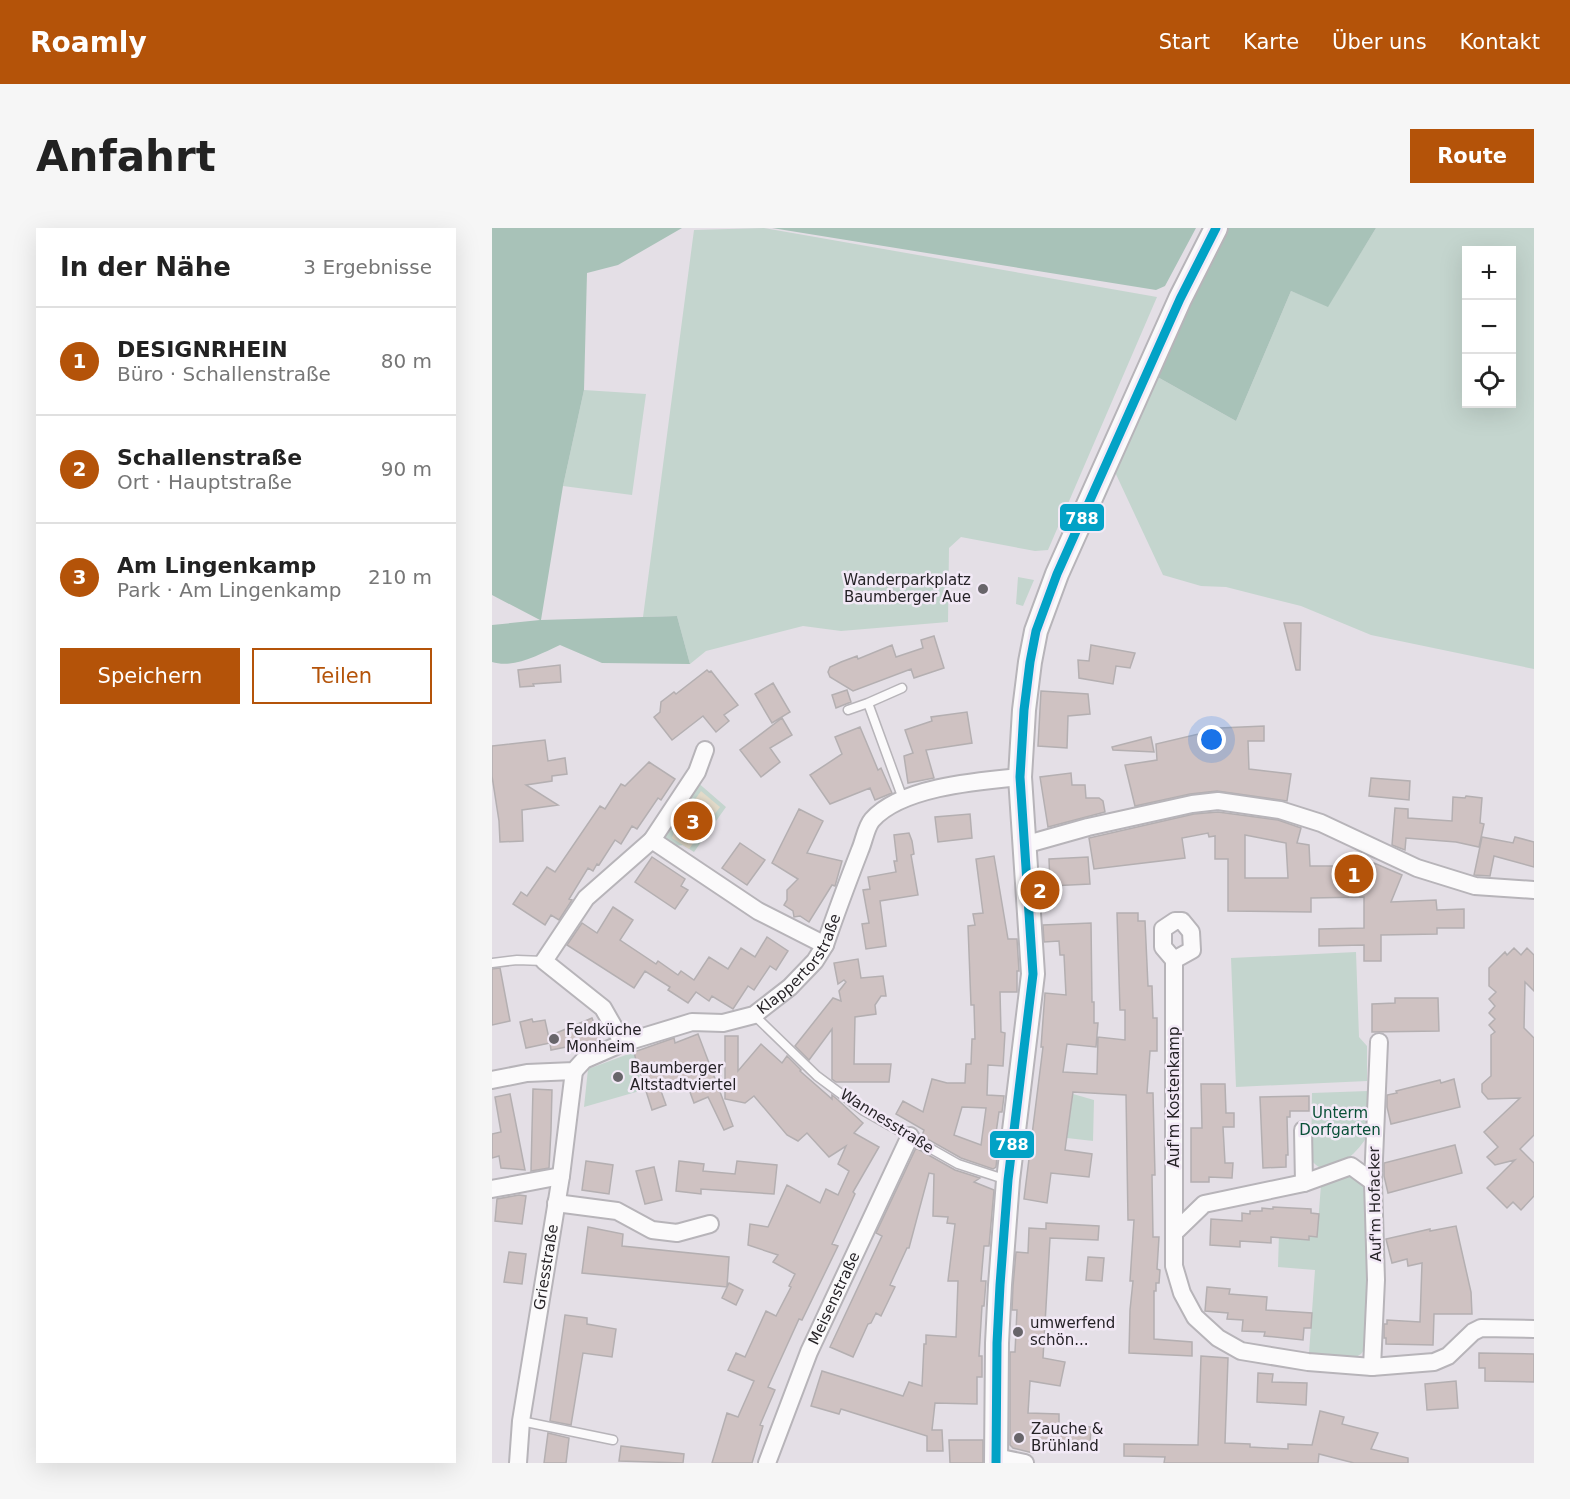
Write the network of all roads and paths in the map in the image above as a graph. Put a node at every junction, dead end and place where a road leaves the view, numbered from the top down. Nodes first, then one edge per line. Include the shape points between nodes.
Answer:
1 (1216, 228) edge
2 (902, 688) dead end
3 (868, 703) junction
4 (848, 710) dead end
5 (705, 750) dead end
6 (1020, 777) junction
7 (903, 799) junction
8 (652, 840) junction
9 (1024, 845) junction
10 (1534, 890) edge
11 (825, 945) junction
12 (1174, 960) dead end
13 (544, 961) junction
14 (492, 963) edge
15 (754, 1015) junction
16 (1379, 1042) dead end
17 (623, 1043) junction
18 (574, 1071) junction
19 (492, 1080) edge
20 (1302, 1130) dead end
21 (910, 1136) junction
22 (1374, 1140) junction
23 (1352, 1166) junction
24 (561, 1176) junction
25 (1008, 1180) junction
26 (1373, 1182) junction
27 (1304, 1183) junction
28 (492, 1189) edge
29 (1174, 1192) junction
30 (556, 1203) junction
31 (1204, 1204) junction
32 (710, 1224) dead end
33 (1174, 1233) junction
34 (1534, 1329) edge
35 (1372, 1367) junction
36 (521, 1421) junction
37 (613, 1440) dead end
38 (996, 1460) edge
39 (518, 1463) edge
40 (767, 1463) edge
41 (1025, 1463) edge

1 - 6 street via 1057,574 1036,631 1024,710
2 - 3 lane
3 - 4 lane
3 - 7 lane
5 - 8 street via 697,772
6 - 7 street, Klappertorstraße via 955,785
6 - 9 street
7 - 11 street, Klappertorstraße via 871,821
8 - 11 street via 758,911
8 - 13 street via 586,898
9 - 10 street via 1088,827 1218,801 1280,810 1321,824 1417,868 1475,886
9 - 25 street via 1034,974
11 - 15 street, Klappertorstraße via 790,987
12 - 29 street, Auf'm Kostenkamp
13 - 14 lane
13 - 17 street via 603,1008
15 - 17 street, Klappertorstraße via 723,1023 692,1022
15 - 21 lane, Wannesstraße via 817,1076 864,1111
16 - 22 street, Auf'm Hofacker
17 - 18 street, Klappertorstraße via 584,1060
18 - 19 street via 527,1072
18 - 24 street, Griesstraße
20 - 27 street
21 - 25 lane, Wannesstraße via 958,1164
21 - 40 street, Meisenstraße via 809,1352
22 - 23 street
22 - 26 street, Auf'm Hofacker
23 - 26 street
23 - 27 street
24 - 28 street
24 - 30 street, Griesstraße
25 - 38 street via 997,1343
26 - 35 street, Auf'm Hofacker via 1376,1280
27 - 31 street
29 - 31 street
29 - 33 street, Auf'm Kostenkamp
30 - 32 street via 617,1211 652,1230 677,1233
30 - 36 street, Griesstraße
31 - 33 street
33 - 35 street via 1173,1266 1182,1293 1195,1317 1218,1338 1241,1351
34 - 35 street via 1481,1328 1448,1356 1434,1362
36 - 37 lane
36 - 39 street, Griesstraße
38 - 41 street

